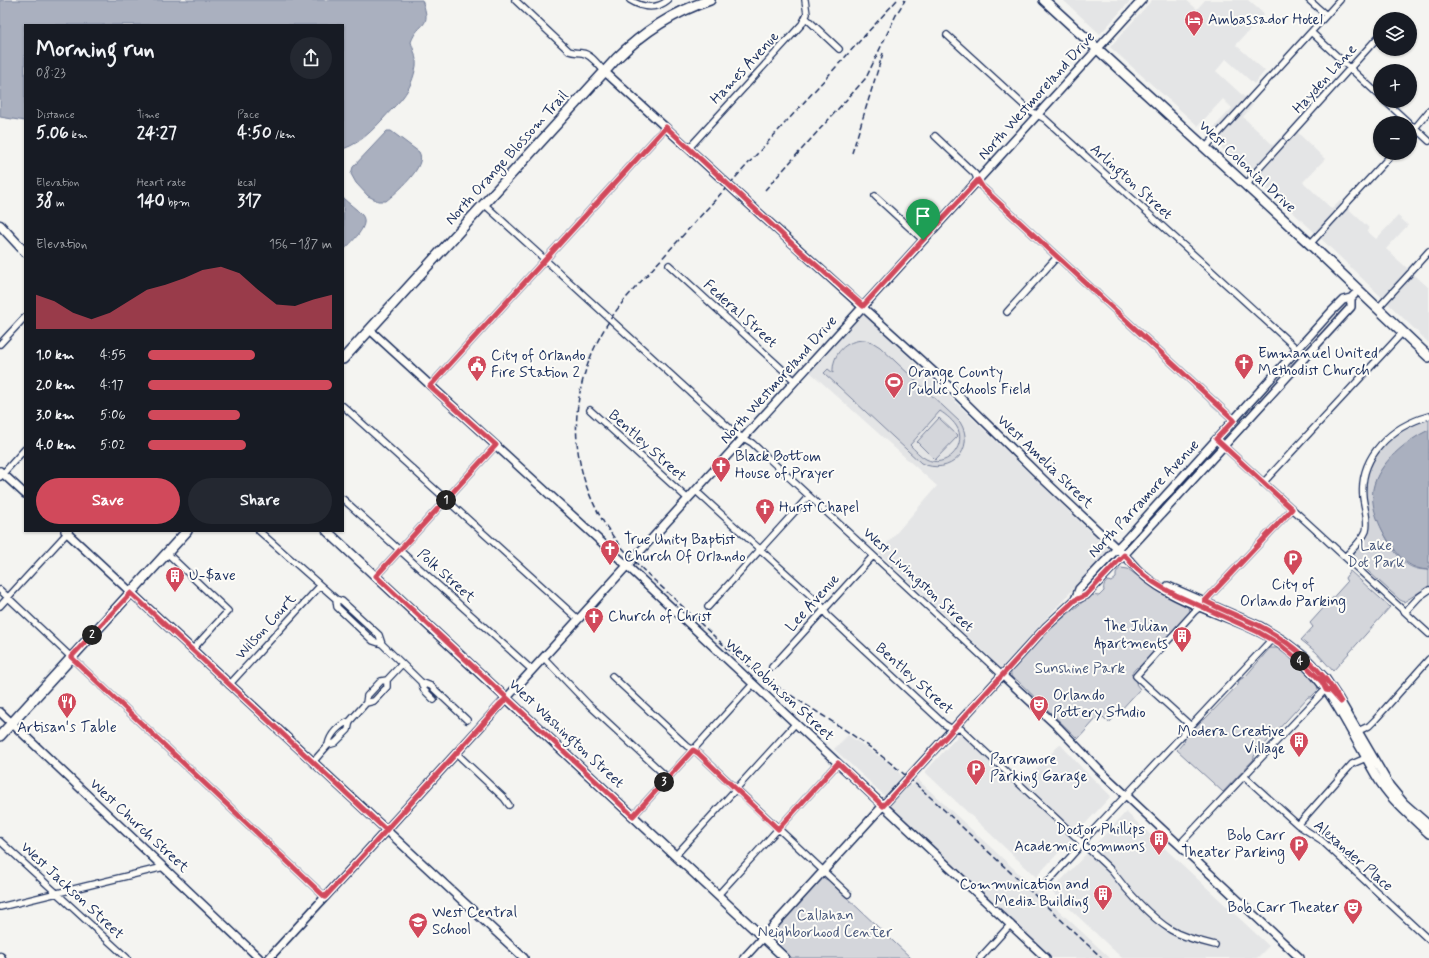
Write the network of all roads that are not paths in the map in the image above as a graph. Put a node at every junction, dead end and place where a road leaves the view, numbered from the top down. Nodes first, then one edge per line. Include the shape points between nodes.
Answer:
1 (515, 0) edge
2 (630, 0) edge
3 (668, 0) edge
4 (710, 0) edge
5 (805, 0) edge
6 (1044, 0) edge
7 (1142, 0) edge
8 (1309, 0) edge
9 (1340, 0) edge
10 (1326, 15) junction
11 (806, 18) junction
12 (1311, 32) junction
13 (947, 35) dead end
14 (1373, 43) edge
15 (839, 49) dead end
16 (1097, 49) junction
17 (1350, 68) junction
18 (604, 71) junction
19 (1373, 89) edge
20 (1393, 108) edge
21 (1429, 111) edge
22 (1037, 115) junction
23 (1401, 116) edge
24 (1417, 120) edge
25 (666, 127) junction
26 (1417, 130) edge
27 (935, 136) dead end
28 (1429, 141) edge
29 (689, 148) junction
30 (1205, 148) junction
31 (1387, 160) edge
32 (978, 180) junction
33 (1247, 186) junction
34 (876, 196) dead end
35 (484, 204) junction
36 (0, 225) edge
37 (923, 240) junction
38 (1310, 244) junction
39 (24, 251) edge
40 (1429, 251) edge
41 (1057, 257) junction
42 (545, 260) junction
43 (669, 265) dead end
44 (1358, 290) junction
45 (1351, 298) junction
46 (863, 306) junction
47 (1378, 308) junction
48 (1007, 312) dead end
49 (24, 318) edge
50 (370, 330) junction
51 (1403, 332) junction
52 (0, 344) edge
53 (1298, 350) junction
54 (1429, 357) edge
55 (344, 358) edge
56 (795, 381) junction
57 (430, 386) junction
58 (344, 407) edge
59 (590, 410) dead end
60 (1429, 416) edge
61 (1234, 420) junction
62 (744, 438) junction
63 (1216, 439) junction
64 (496, 445) junction
65 (1224, 446) junction
66 (24, 450) edge
67 (1, 474) edge
68 (1263, 483) junction
69 (696, 491) junction
70 (24, 493) edge
71 (809, 496) junction
72 (688, 499) junction
73 (344, 500) edge
74 (446, 500) junction
75 (1292, 509) junction
76 (67, 532) edge
77 (186, 532) edge
78 (260, 532) edge
79 (328, 532) edge
80 (1117, 549) junction
81 (400, 550) junction
82 (760, 550) junction
83 (166, 553) junction
84 (1124, 555) junction
85 (873, 556) junction
86 (1345, 557) junction
87 (627, 566) junction
88 (376, 576) junction
89 (320, 586) junction
90 (0, 590) edge
91 (1429, 590) edge
92 (131, 593) junction
93 (8, 598) junction
94 (1075, 600) junction
95 (1203, 604) junction
96 (0, 606) edge
97 (708, 607) dead end
98 (823, 610) junction
99 (1405, 612) junction
100 (578, 619) junction
101 (1429, 634) edge
102 (1274, 638) junction
103 (192, 650) junction
104 (71, 657) junction
105 (544, 658) junction
106 (1429, 659) edge
107 (402, 664) junction
108 (772, 667) dead end
109 (532, 670) junction
110 (1002, 675) junction
111 (612, 676) dead end
112 (387, 680) junction
113 (421, 682) junction
114 (753, 684) junction
115 (229, 685) junction
116 (1326, 690) junction
117 (507, 698) junction
118 (434, 700) dead end
119 (1341, 702) junction
120 (366, 704) junction
121 (0, 712) edge
122 (467, 720) dead end
123 (1346, 722) junction
124 (12, 723) junction
125 (796, 723) junction
126 (1191, 726) junction
127 (952, 729) junction
128 (1358, 732) junction
129 (0, 736) edge
130 (693, 750) junction
131 (457, 754) junction
132 (1366, 758) junction
133 (313, 762) junction
134 (838, 763) junction
135 (1244, 776) junction
136 (668, 778) junction
137 (736, 790) junction
138 (1125, 795) junction
139 (509, 805) dead end
140 (883, 806) junction
141 (633, 816) junction
142 (1298, 825) junction
143 (1429, 825) edge
144 (778, 829) junction
145 (386, 830) junction
146 (1429, 834) edge
147 (0, 841) edge
148 (1083, 844) junction
149 (1179, 845) junction
150 (675, 856) junction
151 (164, 867) junction
152 (823, 871) junction
153 (1046, 884) dead end
154 (57, 894) junction
155 (848, 894) dead end
156 (718, 895) junction
157 (325, 897) junction
158 (0, 907) edge
159 (1011, 924) junction
160 (763, 937) junction
161 (1429, 940) edge
162 (1215, 945) dead end
163 (127, 958) edge
164 (259, 958) edge
165 (269, 958) edge
166 (524, 958) edge
167 (744, 958) edge
168 (785, 958) edge
169 (980, 958) edge
170 (1046, 958) edge
171 (1300, 958) edge

1 - 18 street, West Amelia Street via 569,51 588,55
2 - 3 street via 650,8
4 - 18 main road, North Orange Blossom Trail via 674,15 652,29 628,47
5 - 11 street
6 - 16 main road, West Colonial Drive
7 - 16 street, North Westmoreland Drive
8 - 10 street
9 - 10 street
10 - 12 street
11 - 15 street
11 - 29 street, Hames Avenue
12 - 17 street
12 - 30 street
13 - 22 street, Arlington Street
14 - 17 street, Hayden Lane
16 - 22 street, North Westmoreland Drive
16 - 30 main road, West Colonial Drive
17 - 19 street
17 - 33 street, Hayden Lane via 1253,175
18 - 25 street, West Amelia Street
18 - 35 main road, North Orange Blossom Trail
20 - 23 street
21 - 24 street
22 - 32 street, North Westmoreland Drive
22 - 53 street, Arlington Street via 1045,119
25 - 29 street, West Amelia Street
25 - 42 street
26 - 28 street
27 - 32 street via 975,174
29 - 46 street, West Amelia Street
30 - 33 main road, West Colonial Drive
31 - 38 street
32 - 37 street, North Westmoreland Drive
32 - 41 street via 983,188
33 - 38 main road, West Colonial Drive
34 - 37 street
35 - 42 street
35 - 50 main road, North Orange Blossom Trail
36 - 39 main road
37 - 46 street, North Westmoreland Drive
38 - 44 main road, West Colonial Drive
40 - 47 street
41 - 48 street
41 - 61 street
42 - 57 street
42 - 62 street, West Livingston Street
43 - 56 street, Federal Street
44 - 45 street, North Parramore Avenue
44 - 47 main road, West Colonial Drive
45 - 53 street, North Parramore Avenue via 1343,300
45 - 65 street, North Parramore Avenue via 1351,307
46 - 56 street, North Westmoreland Drive
46 - 80 street, West Amelia Street
47 - 51 main road, West Colonial Drive
49 - 52 street
50 - 55 main road, North Orange Blossom Trail
50 - 57 street, West Robinson Street
51 - 54 main road, West Colonial Drive
51 - 68 street
53 - 61 street, North Parramore Avenue
56 - 62 street, North Westmoreland Drive
57 - 64 street, West Robinson Street
58 - 74 street
59 - 72 street, Bentley Street
60 - 86 street via 1399,428 1375,452 1362,483 1366,529
61 - 63 street, North Parramore Avenue
62 - 69 street, North Westmoreland Drive
62 - 71 street, West Livingston Street
63 - 65 street
63 - 80 street, North Parramore Avenue
64 - 74 street
64 - 87 street, West Robinson Street
65 - 68 street
65 - 84 street, North Parramore Avenue
66 - 67 street
67 - 70 street
68 - 75 street
69 - 72 street, North Westmoreland Drive
69 - 82 street, Bentley Street
71 - 82 street
71 - 85 street, West Livingston Street
72 - 87 street, North Westmoreland Drive
73 - 81 street, Polk Street
74 - 81 street
74 - 100 street
75 - 86 street
75 - 95 street
76 - 92 street
76 - 93 street
77 - 83 main road
78 - 89 street
79 - 88 main road, West Washington Street
80 - 84 street, West Amelia Street
80 - 94 street, North Parramore Avenue via 1079,589
81 - 88 street
81 - 109 street, Polk Street
82 - 97 street
82 - 98 street, Bentley Street
83 - 92 main road
83 - 103 street via 228,610
84 - 94 street, North Parramore Avenue via 1086,595
84 - 95 street, West Amelia Street via 1169,587
85 - 98 street, Lee Avenue
85 - 110 street, West Livingston Street
86 - 99 street
87 - 100 street, North Westmoreland Drive
87 - 114 street, West Robinson Street
88 - 117 main road, West Washington Street
89 - 107 street via 336,599 338,607 373,641 382,644
89 - 115 street, Wilson Court
90 - 93 street
91 - 99 street
92 - 103 street
92 - 104 main road
93 - 96 street
93 - 104 street
94 - 110 street, North Parramore Avenue
95 - 102 street, West Amelia Street via 1260,626
95 - 126 street via 1136,676
98 - 108 street, Lee Avenue
98 - 127 street, Bentley Street
99 - 101 street
100 - 105 street, North Westmoreland Drive
102 - 116 street, West Amelia Street via 1306,666 1322,682
102 - 119 street, West Amelia Street via 1305,657 1326,679
102 - 126 street
103 - 115 street
104 - 124 main road
104 - 157 street
105 - 109 street, North Westmoreland Drive
105 - 136 street via 588,704
106 - 128 street via 1375,720
107 - 112 street
107 - 113 street
109 - 117 street, North Westmoreland Drive
110 - 127 street, North Parramore Avenue
110 - 138 street, West Livingston Street
111 - 130 street
112 - 120 street via 387,687 374,701
112 - 120 street via 380,681 367,696
113 - 118 street via 424,690
113 - 122 street via 431,686
114 - 125 street, West Robinson Street
114 - 130 street
115 - 133 street
116 - 119 street via 1331,691
116 - 123 street, West Amelia Street
116 - 135 street
117 - 131 street, North Westmoreland Drive
117 - 141 main road, West Washington Street
119 - 128 street, West Amelia Street
120 - 133 street via 350,721 348,730 335,743 328,745
121 - 124 street, West Church Street
123 - 128 street
123 - 132 street, West Amelia Street
124 - 129 main road
124 - 151 street, West Church Street
125 - 134 street, West Robinson Street
125 - 137 street
126 - 138 street
127 - 140 street, North Parramore Avenue
127 - 148 street, Bentley Street via 961,729
128 - 143 street, West Amelia Street via 1390,786 1404,803
130 - 136 street
130 - 137 street
131 - 139 street
131 - 145 street, North Westmoreland Drive
132 - 142 street via 1352,764
132 - 146 street, West Amelia Street via 1380,783
133 - 145 street
134 - 140 street, West Robinson Street
134 - 144 street
135 - 142 street, Alexander Place
135 - 149 street
136 - 141 street
137 - 144 street
137 - 150 street
138 - 148 street
138 - 149 street, West Livingston Street
140 - 152 street, North Parramore Avenue
140 - 159 street, West Robinson Street
141 - 150 main road, West Washington Street
142 - 161 street, Alexander Place via 1321,840
144 - 152 street
144 - 156 street
145 - 157 street, North Westmoreland Drive
145 - 166 street
147 - 154 street, West Jackson Street
148 - 153 street
148 - 162 street, Bentley Street via 1112,871 1126,889 1171,930
149 - 171 street, West Livingston Street
150 - 156 main road, West Washington Street
151 - 154 street
151 - 164 street, West Church Street
152 - 155 street
152 - 160 street, North Parramore Avenue
154 - 158 street
154 - 163 street, West Jackson Street
156 - 160 main road, West Washington Street
157 - 165 street, North Westmoreland Drive
159 - 169 street
159 - 170 street, West Robinson Street
160 - 167 street, North Parramore Avenue
160 - 168 main road, West Washington Street

